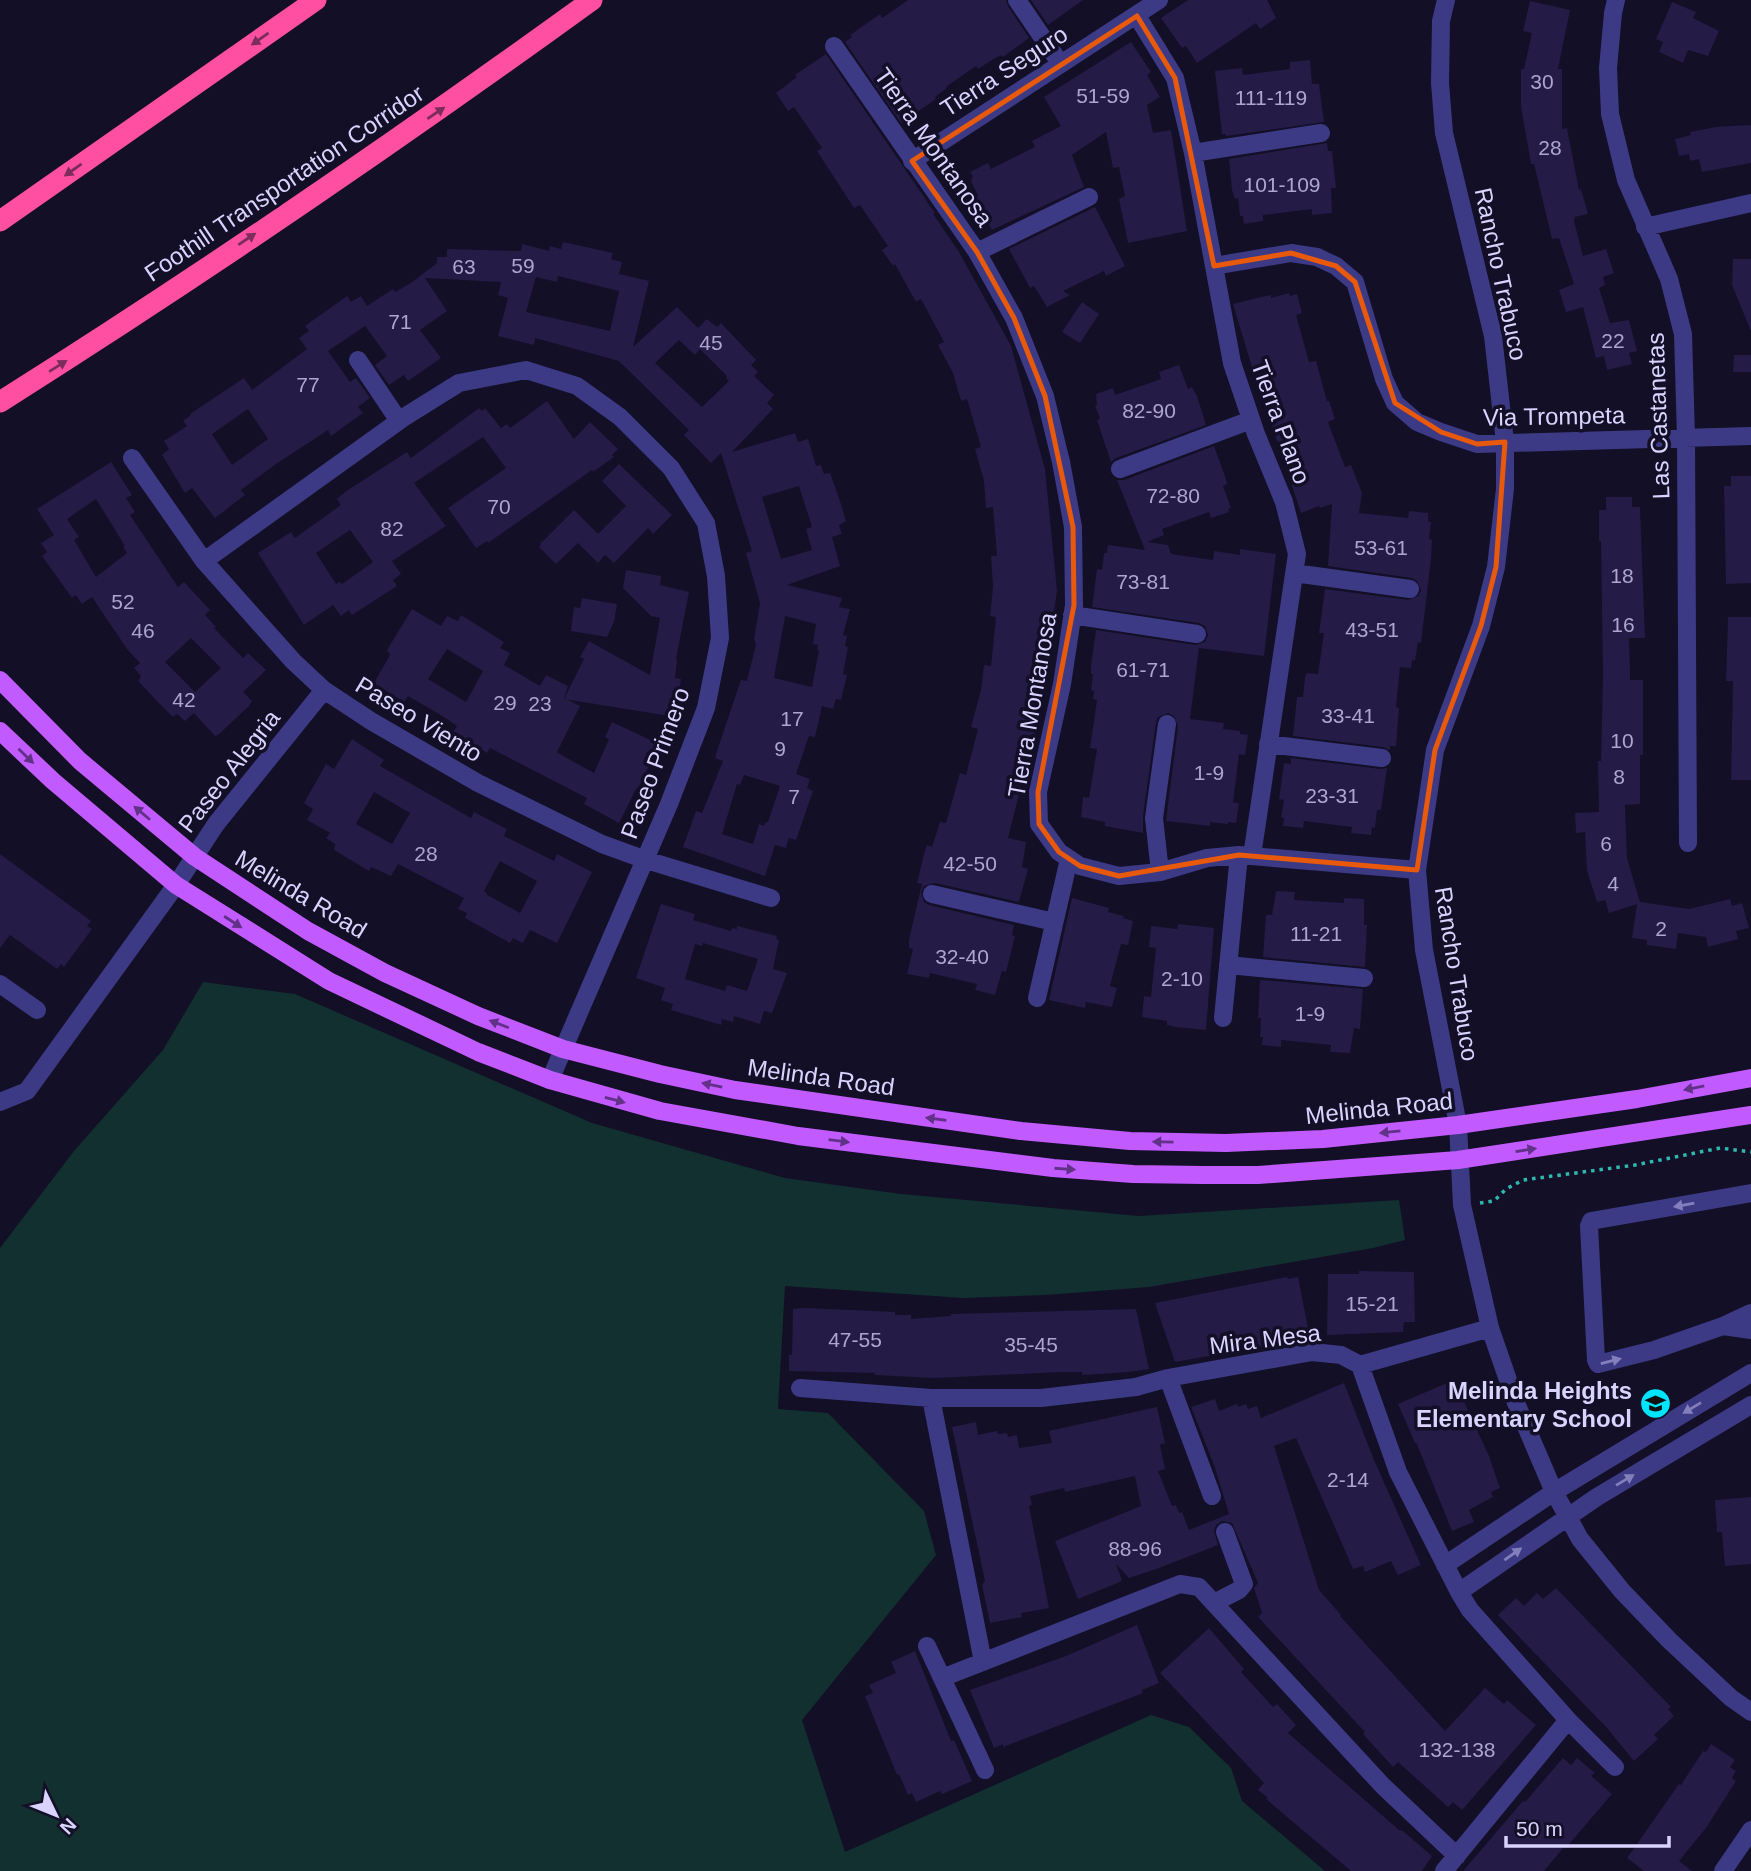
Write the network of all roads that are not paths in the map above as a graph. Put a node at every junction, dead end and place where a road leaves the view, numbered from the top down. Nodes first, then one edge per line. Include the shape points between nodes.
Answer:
1 (316, 0) edge
2 (592, 0) edge
3 (1017, 0) edge
4 (1159, 0) edge
5 (1446, 0) edge
6 (1616, 0) edge
7 (1137, 16) junction
8 (834, 46) dead end
9 (1060, 63) junction
10 (1321, 133) dead end
11 (1193, 153) junction
12 (912, 162) junction
13 (1088, 197) dead end
14 (1751, 203) edge
15 (0, 221) edge
16 (1645, 227) junction
17 (977, 252) junction
18 (1214, 266) junction
19 (358, 360) dead end
20 (0, 402) edge
21 (1251, 420) junction
22 (399, 421) junction
23 (1751, 436) edge
24 (1686, 437) junction
25 (1504, 442) junction
26 (132, 458) dead end
27 (1120, 469) dead end
28 (204, 561) junction
29 (1294, 573) junction
30 (1410, 589) dead end
31 (1072, 615) junction
32 (1196, 634) dead end
33 (0, 680) edge
34 (324, 690) junction
35 (1167, 724) dead end
36 (0, 731) edge
37 (1268, 744) junction
38 (1382, 758) dead end
39 (1688, 842) dead end
40 (1245, 856) junction
41 (195, 857) junction
42 (1069, 859) junction
43 (646, 860) junction
44 (1417, 870) junction
45 (1160, 872) junction
46 (176, 885) junction
47 (932, 894) dead end
48 (771, 898) dead end
49 (1054, 922) junction
50 (1228, 965) junction
51 (1364, 978) dead end
52 (0, 984) edge
53 (1037, 998) dead end
54 (37, 1010) dead end
55 (1223, 1018) dead end
56 (563, 1049) junction
57 (1751, 1078) edge
58 (550, 1080) junction
59 (0, 1102) edge
60 (1751, 1115) edge
61 (1458, 1125) junction
62 (1458, 1160) junction
63 (1751, 1193) edge
64 (1751, 1313) edge
65 (1723, 1326) junction
66 (1490, 1328) junction
67 (1751, 1330) edge
68 (1360, 1365) junction
69 (1751, 1373) edge
70 (1168, 1378) junction
71 (800, 1388) dead end
72 (931, 1398) junction
73 (1751, 1405) edge
74 (1554, 1492) junction
75 (1212, 1496) dead end
76 (1568, 1517) junction
77 (1225, 1532) dead end
78 (1445, 1565) junction
79 (1459, 1592) junction
80 (1214, 1603) junction
81 (927, 1646) dead end
82 (983, 1662) junction
83 (942, 1678) junction
84 (1751, 1712) edge
85 (1567, 1720) junction
86 (1615, 1767) dead end
87 (985, 1770) dead end
88 (1751, 1830) edge
89 (1457, 1856) junction
90 (1444, 1871) edge
91 (1723, 1871) edge

1 -> 15 highway
20 -> 2 highway, Foothill Transportation Corridor via 440,110
3 - 9 street
4 - 7 street, Tierra Seguro
5 - 25 street, Rancho Trabuco via 1440,83 1444,133 1493,336
6 - 16 street, Las Castanetas via 1608,68 1610,114 1626,180
7 - 9 street, Tierra Seguro
7 - 11 street, Tierra Plano via 1175,78
8 - 12 street, Tierra Montanosa
9 - 12 street, Tierra Seguro
10 - 11 street
11 - 18 street, Tierra Plano
12 - 17 street, Tierra Montanosa
13 - 17 street
14 - 16 street
16 - 24 street, Las Castanetas via 1669,279 1683,334
17 - 31 street, Tierra Montanosa via 1014,318 1045,396 1073,527
18 - 21 street, Tierra Plano via 1232,363
18 - 25 street, Via Trompeta via 1291,253 1336,266 1355,282 1395,403 1417,422 1441,432 1477,444
19 - 22 street
21 - 27 street
21 - 29 street, Tierra Plano via 1284,502 1297,554
22 - 28 street, Paseo Primero
22 - 43 street, Paseo Primero via 459,383 526,370 577,386 620,416 671,468 706,523 716,576 720,638 706,708
23 - 24 street, Via Trompeta
24 - 25 street, Via Trompeta
24 - 39 street, Las Castanetas
25 - 44 street, Rancho Trabuco via 1505,489 1496,567 1481,626 1435,750
26 - 28 street, Paseo Viento
28 - 34 street, Paseo Viento via 293,662
29 - 30 street
29 - 37 street, Tierra Plano
31 - 32 street
31 - 42 street, Tierra Montanosa via 1038,792 1040,824
41 -> 33 main road, Melinda Road via 80,761
34 - 41 street, Paseo Alegria via 216,824
34 - 43 street, Paseo Viento via 478,783 602,844
35 - 45 street via 1154,818
36 -> 46 main road
37 - 38 street
37 - 40 street, Tierra Plano
40 - 44 street, Tierra Montanosa
40 - 45 street, Tierra Montanosa via 1208,858
40 - 50 street, Tierra Plano
41 - 46 street, Paseo Alegria
56 -> 41 main road, Melinda Road via 385,972 308,931
42 - 45 street, Tierra Montanosa via 1119,876
42 - 49 street
43 - 48 street, Paseo Viento
43 - 56 street, Paseo Primero
44 - 61 street, Rancho Trabuco via 1424,950
46 -> 58 main road via 329,981 478,1052
46 - 59 street, Paseo Alegria via 27,1091
47 - 49 street
49 - 53 street
50 - 51 street
50 - 55 street, Tierra Plano
52 - 54 street
56 - 58 street, Paseo Primero
61 -> 56 main road, Melinda Road via 1275,1142 1130,1141 1021,1131 735,1090
57 -> 61 main road, Melinda Road
58 -> 62 main road via 730,1125 1052,1168 1258,1175
62 -> 60 main road
61 - 62 street, Rancho Trabuco
62 - 66 street, Rancho Trabuco via 1462,1205
63 -> 65 street via 1590,1223 1598,1364
64 - 65 street
65 - 67 street
66 - 68 street
66 - 74 street, Rancho Trabuco
68 - 70 street, Mira Mesa via 1341,1355 1312,1352
68 - 78 street via 1398,1472
69 -> 74 street
70 - 72 street, Mira Mesa via 1136,1387 1041,1398
70 - 75 street
71 - 72 street, Mira Mesa
72 - 82 street
76 -> 73 street
74 - 76 street, Rancho Trabuco
74 - 78 street
79 -> 76 street
76 - 84 street, Rancho Trabuco via 1622,1591 1669,1640
77 - 80 street via 1244,1584
78 - 79 street
79 - 85 street
80 - 82 street via 1199,1587 1180,1584
80 - 89 street via 1383,1786
81 - 83 street
82 - 83 street
83 - 87 street
85 - 86 street
85 - 89 street
88 - 91 street
89 - 90 street

